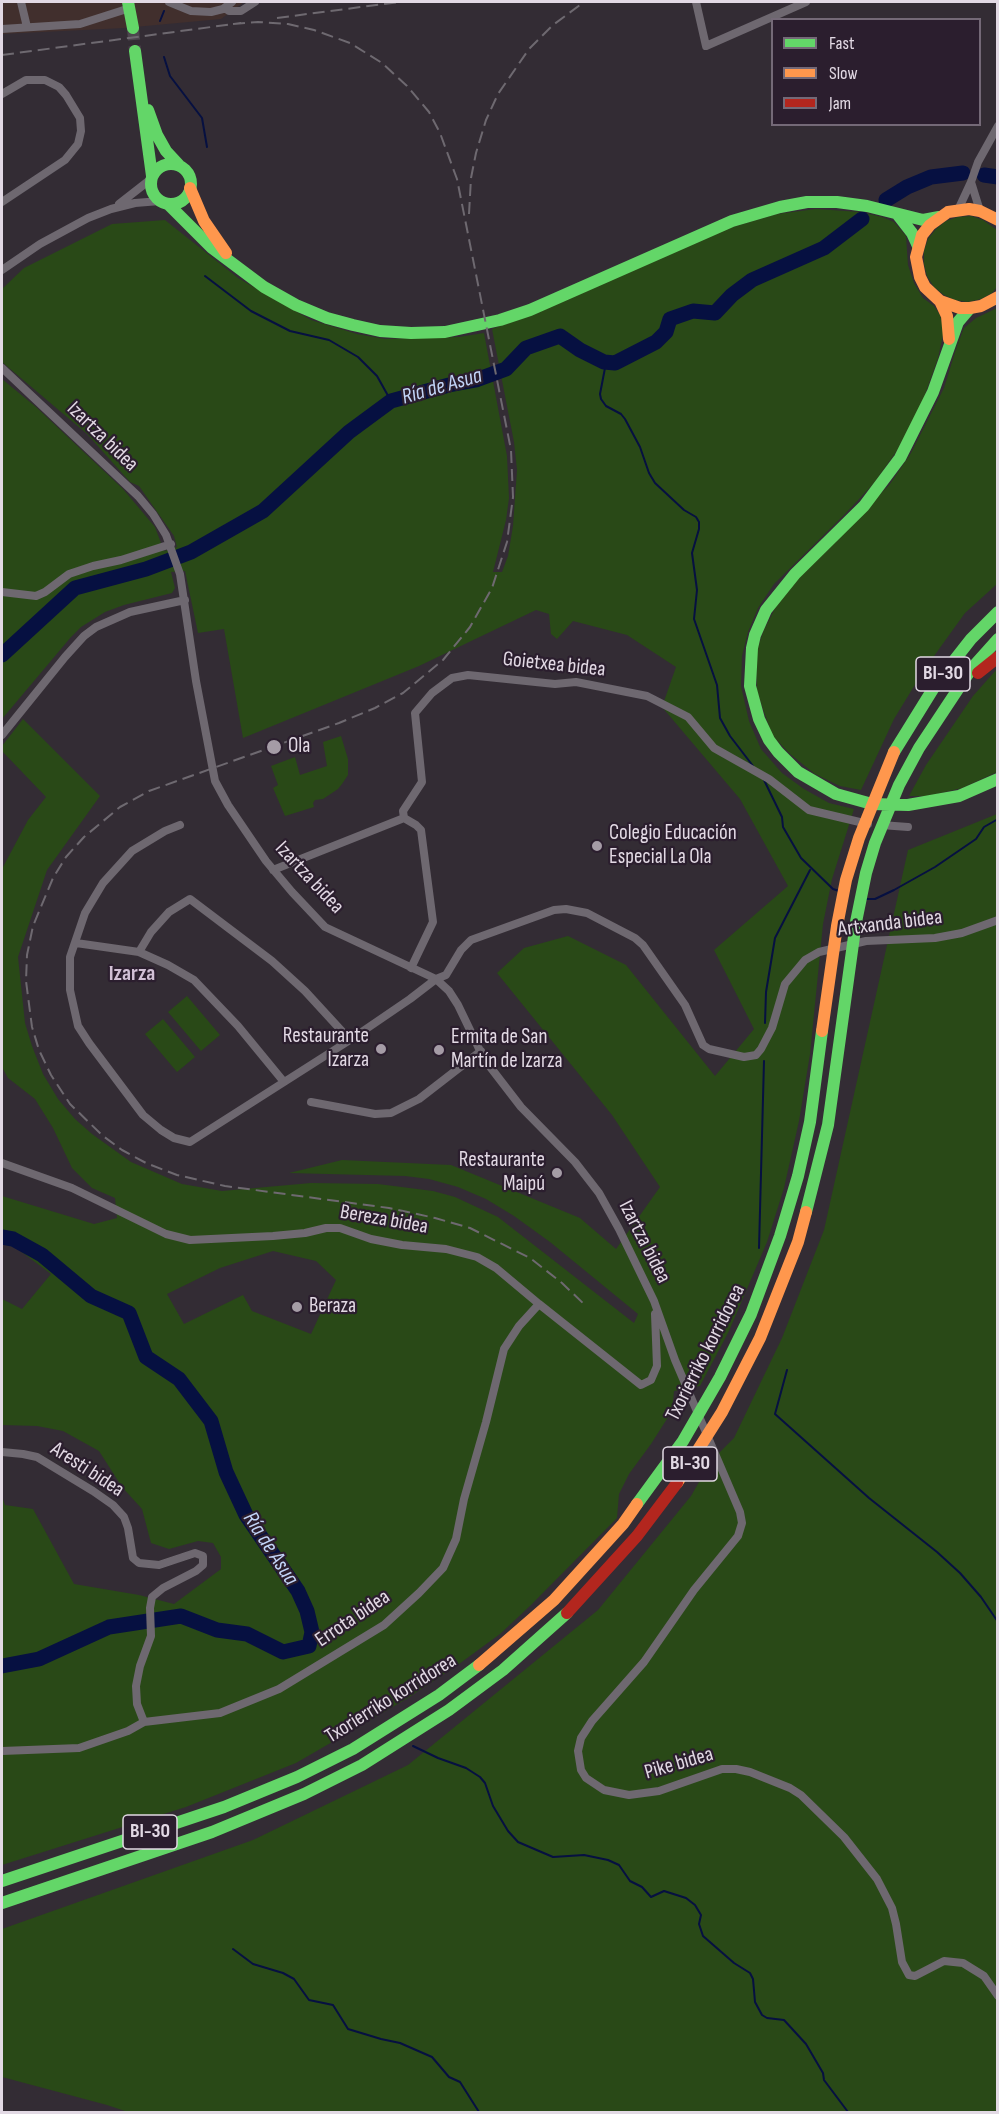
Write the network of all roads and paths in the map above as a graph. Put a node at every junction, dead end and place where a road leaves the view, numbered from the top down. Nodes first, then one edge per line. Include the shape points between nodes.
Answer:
1 (21, 2) edge
2 (169, 2) edge
3 (232, 2) edge
4 (255, 2) edge
5 (696, 2) edge
6 (806, 2) edge
7 (129, 4) edge
8 (225, 8) junction
9 (27, 27) junction
10 (133, 28) tunnel mouth
11 (2, 29) edge
12 (135, 51) tunnel mouth
13 (141, 89) junction
14 (2, 94) edge
15 (998, 126) edge
16 (179, 165) junction
17 (152, 177) junction
18 (971, 182) junction
19 (190, 188) junction
20 (2, 202) edge
21 (164, 202) junction
22 (111, 209) junction
23 (958, 210) junction
24 (980, 211) junction
25 (898, 215) junction
26 (939, 217) junction
27 (998, 220) edge
28 (918, 246) junction
29 (234, 264) junction
30 (3, 265) edge
31 (998, 297) edge
32 (940, 301) junction
33 (970, 308) junction
34 (949, 342) junction
35 (2, 369) edge
36 (171, 545) junction
37 (2, 592) edge
38 (184, 600) junction
39 (998, 612) edge
40 (998, 639) edge
41 (998, 657) edge
42 (949, 702) junction
43 (2, 735) edge
44 (998, 779) edge
45 (404, 818) junction
46 (180, 825) dead end
47 (908, 827) dead end
48 (273, 870) junction
49 (998, 920) edge
50 (76, 943) junction
51 (139, 952) junction
52 (411, 968) junction
53 (436, 980) junction
54 (350, 1040) junction
55 (481, 1051) junction
56 (284, 1082) junction
57 (311, 1102) dead end
58 (2, 1163) edge
59 (654, 1301) junction
60 (539, 1304) junction
61 (675, 1360) joint
62 (2, 1452) edge
63 (144, 1722) junction
64 (2, 1751) edge
65 (2, 1881) edge
66 (3, 1903) edge
67 (998, 1996) edge

1 - 9 street
2 - 8 street via 190,11
3 - 8 street
4 - 8 street via 241,11
5 - 6 street via 706,46
7 - 9 street via 80,24
7 - 10 main road
9 - 11 street
12 - 13 main road
13 - 16 main road via 157,135
13 - 17 main road
14 - 20 street via 26,80 45,80 66,95 80,118 81,131 78,144 65,160
15 - 18 street
16 - 17 main road via 160,166
16 - 19 main road via 188,172
17 - 21 main road via 152,191
17 - 22 street
18 - 23 street
18 - 24 street
19 - 21 main road via 184,199 174,204
19 - 29 main road via 204,221
21 - 22 street
21 - 29 main road
22 - 30 street
23 - 24 main road
23 - 26 main road
24 - 27 main road
25 - 26 main road via 923,220
25 - 28 main road
25 - 29 main road via 853,203 823,201 760,212 531,310 445,332 380,331 327,318 264,287
26 - 28 main road via 922,235
28 - 32 main road via 920,277
31 - 33 main road
32 - 33 main road
32 - 34 main road via 947,316
33 - 34 main road
34 - 44 main road via 925,411 900,458 864,506 795,574 766,610 752,648 750,686 759,719 778,752 804,777 836,794 872,804 908,805 960,796
35 - 36 street, Izartza bidea via 138,496
36 - 37 street via 69,574 36,596
36 - 38 street, Izartza bidea
38 - 43 street via 130,612 96,627 65,657
38 - 48 street, Izartza bidea via 215,781
39 - 65 main road, Txorierriko korridorea / BI-30 via 938,681 898,744 882,778 846,880 816,1088 780,1236 751,1314 720,1377 643,1498 595,1557 538,1615 467,1675 353,1749 224,1807
40 - 42 main road, Txorierriko korridorea / BI-30
41 - 42 main road
42 - 66 main road, Txorierriko korridorea / BI-30 via 899,785 866,873 828,1125 798,1242 737,1386 658,1509 624,1552 527,1650 420,1730 362,1765 212,1832
45 - 47 street, Goietxea bidea via 404,811 422,782 415,713 452,678 468,675 555,684 576,682 647,696 688,717 714,748 769,779 809,810 868,824
45 - 48 street
45 - 52 street via 421,831 433,922
46 - 50 street via 132,851 103,883 85,913
48 - 52 street, Izartza bidea via 325,927
49 - 53 street, Artxanda bidea via 935,938 866,941 819,952 796,969 785,984 771,1028 761,1049 752,1057 703,1045 684,1005 643,945 625,932 578,911 554,910 471,940 446,975
50 - 51 street
50 - 56 street via 70,957 70,990 78,1026 143,1115 161,1131 190,1142
51 - 54 street via 169,912 190,899 272,961
51 - 56 street via 194,980
52 - 53 street, Izartza bidea
53 - 54 street
53 - 55 street, Izartza bidea via 458,1005
54 - 56 street
55 - 57 street via 419,1099 391,1113 375,1114
55 - 59 street, Izartza bidea via 521,1107 575,1162 598,1193
58 - 60 street, Bereza bidea via 72,1188 166,1234 190,1240 340,1228 370,1239 477,1257
59 - 60 street, Bereza bidea via 657,1366 651,1380 641,1385
59 - 61 street, Izartza bidea
60 - 63 street, Errota bidea via 504,1349 456,1539 443,1568 384,1625 279,1689 220,1713
61 - 67 street, Pike bidea via 742,1523 738,1536 644,1662 592,1721 578,1751 581,1770 604,1790 629,1795 659,1791 722,1769 736,1768 790,1788 844,1837 877,1879 892,1908 902,1962 909,1975 915,1976 944,1961 963,1963 984,1976
62 - 63 street, Aresti bidea via 37,1457 113,1505 124,1517 133,1558 139,1563 159,1565 195,1553 203,1556 203,1565 196,1571 152,1597 151,1636 136,1686
63 - 64 street, Errota bidea via 79,1748

